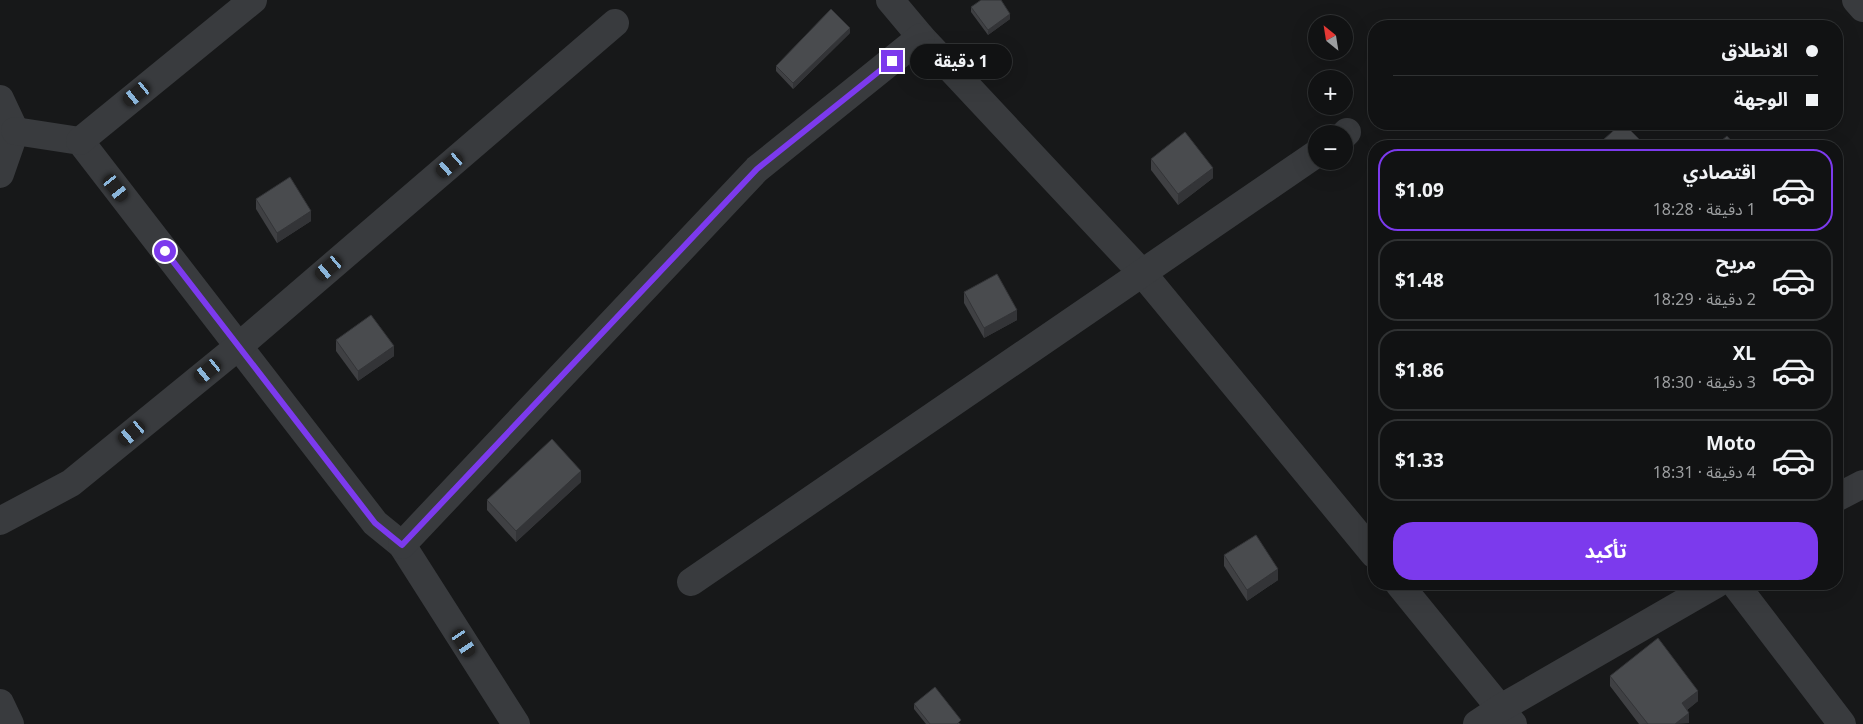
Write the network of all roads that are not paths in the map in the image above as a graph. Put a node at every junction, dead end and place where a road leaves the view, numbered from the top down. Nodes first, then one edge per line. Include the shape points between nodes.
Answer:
1 (253, 0) edge
2 (890, 0) edge
3 (1856, 0) edge
4 (1863, 8) edge
5 (615, 23) dead end
6 (921, 38) junction
7 (0, 99) edge
8 (15, 131) junction
9 (80, 141) junction
10 (1308, 160) edge
11 (0, 174) edge
12 (1143, 274) junction
13 (239, 346) junction
14 (1863, 484) edge
15 (1843, 494) edge
16 (0, 521) edge
17 (402, 545) junction
18 (1368, 547) edge
19 (691, 582) dead end
20 (1403, 590) edge
21 (1706, 590) edge
22 (1741, 590) edge
23 (0, 703) edge
24 (1507, 716) edge
25 (10, 724) edge
26 (516, 724) edge
27 (1477, 724) edge
28 (1842, 724) edge

1 - 9 street
2 - 6 street
3 - 4 street
5 - 13 street
6 - 12 street
6 - 17 street via 757,169
7 - 8 street
8 - 9 street
8 - 11 street
9 - 13 street
10 - 12 street
12 - 18 street
12 - 19 street
13 - 16 street via 71,483
13 - 17 street via 375,523
14 - 15 street
17 - 26 street
20 - 24 street
21 - 24 street
22 - 28 street
23 - 25 street
24 - 27 street

